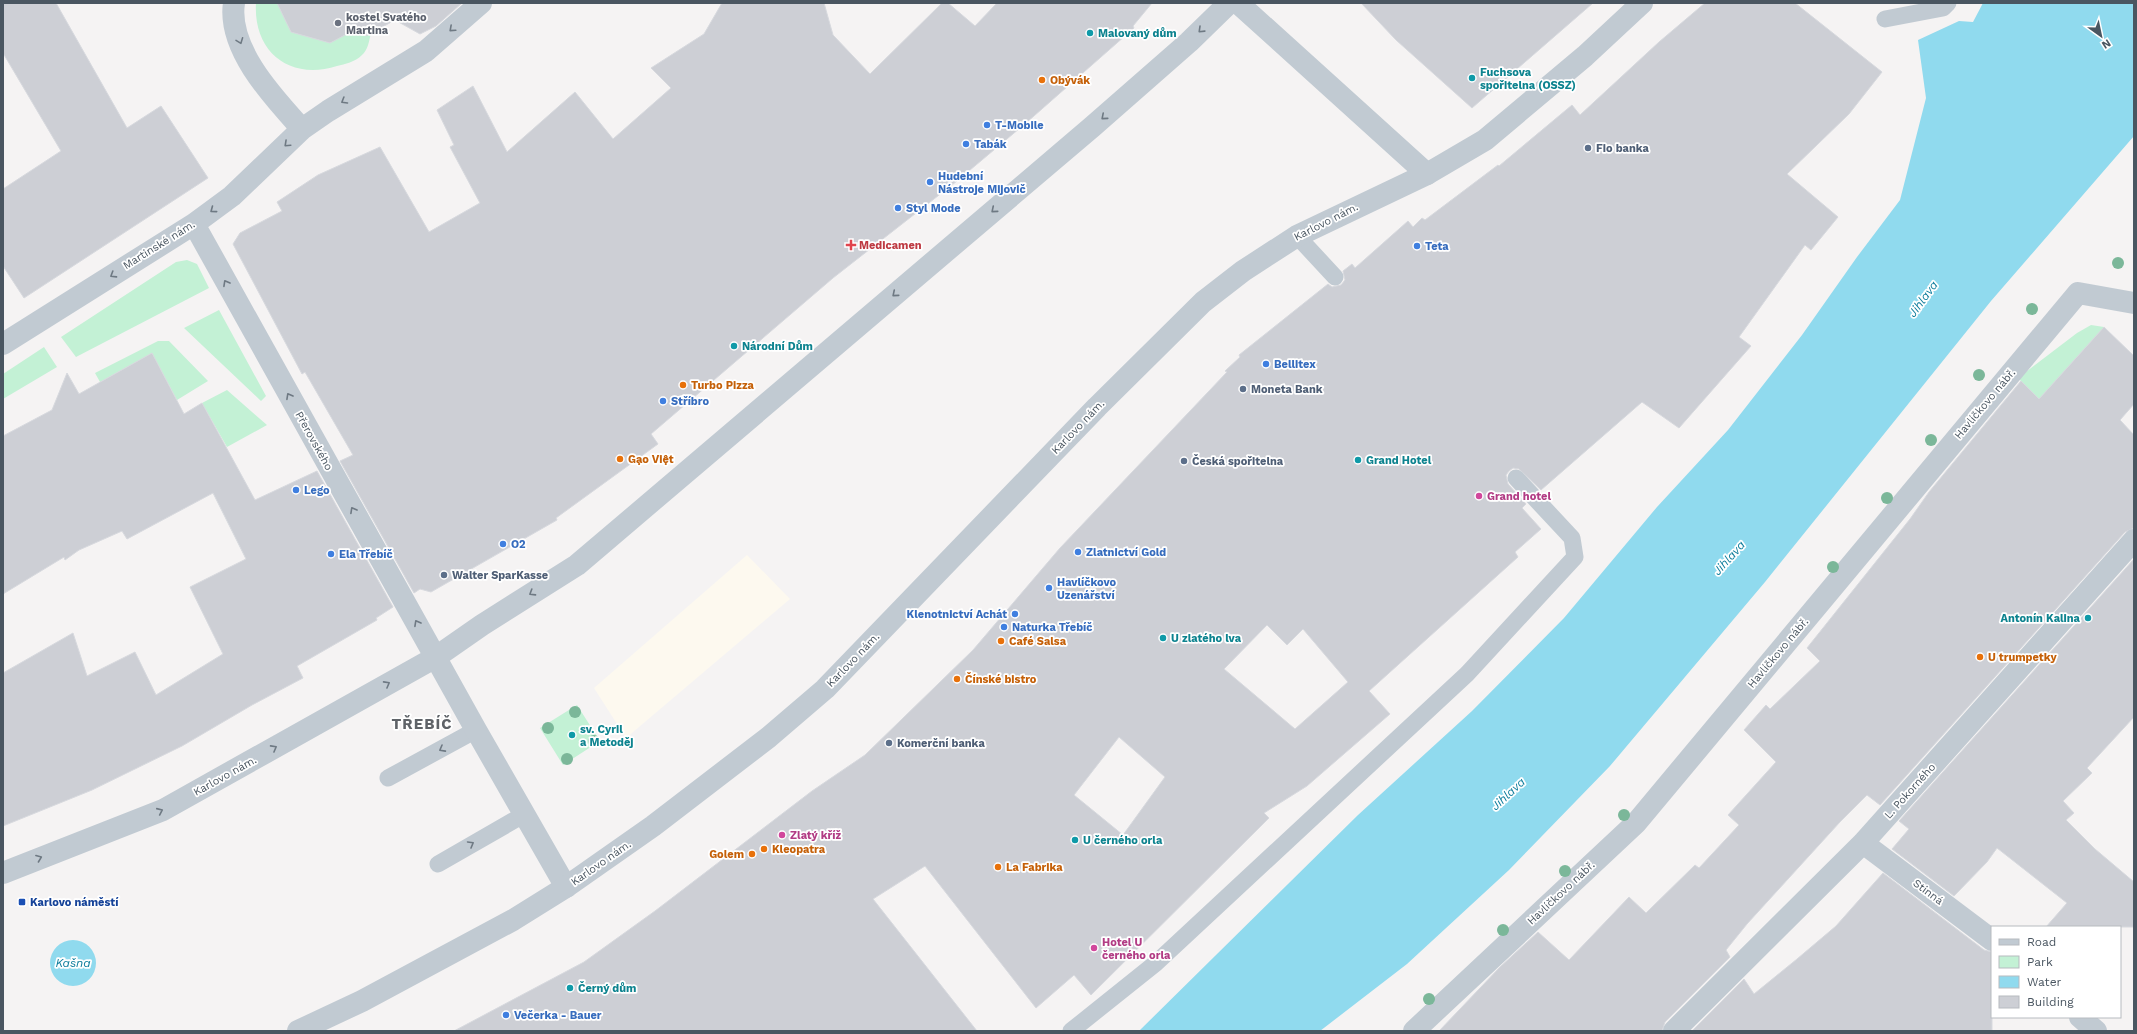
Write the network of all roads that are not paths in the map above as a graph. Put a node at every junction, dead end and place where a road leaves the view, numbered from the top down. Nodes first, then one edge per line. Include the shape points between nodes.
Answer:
1 (234, 3) edge
2 (481, 3) edge
3 (1229, 3) edge
4 (1238, 3) edge
5 (1642, 3) edge
6 (1948, 3) edge
7 (1885, 19) dead end
8 (302, 129) junction
9 (1427, 174) junction
10 (194, 224) junction
11 (1297, 236) junction
12 (1335, 277) dead end
13 (2134, 303) edge
14 (3, 344) edge
15 (1516, 478) dead end
16 (2134, 540) edge
17 (436, 657) junction
18 (476, 730) junction
19 (388, 778) dead end
20 (525, 814) junction
21 (1864, 843) junction
22 (438, 864) dead end
23 (3, 873) edge
24 (566, 887) junction
25 (1991, 939) edge
26 (2081, 1018) edge
27 (1415, 1030) edge
28 (298, 1031) edge
29 (1071, 1031) edge
30 (1674, 1031) edge
31 (2096, 1031) edge

1 -> 8 street via 236,31 246,57 265,89
2 -> 8 street, Martinské nám. via 426,51
3 -> 17 street, Karlovo nám. via 1189,42 1092,127 577,565
4 - 9 street
5 - 9 street, Karlovo nám. via 1585,56 1485,140
6 - 7 lane via 1943,8
8 -> 10 street, Martinské nám. via 232,196
9 - 11 street, Karlovo nám.
10 -> 14 street, Martinské nám.
17 -> 10 street, Přerovského
11 - 12 lane
11 - 24 street, Karlovo nám. via 1243,271 1203,302 1097,407 825,689 769,737 660,822
13 - 27 street, Havlíčkovo nábř. via 2078,293 1636,823
15 - 29 lane via 1572,538 1575,557 1461,680 1156,963
16 - 21 street, L. Pokorného
17 - 18 street, Karlovo nám.
23 -> 17 street, Karlovo nám. via 163,810
18 -> 19 lane
18 - 20 street, Karlovo nám.
22 -> 20 lane
20 - 24 street, Karlovo nám.
21 - 25 street, Stinná
21 - 30 street, L. Pokorného
24 - 28 street, Karlovo nám. via 513,920 362,1001
26 - 31 street

